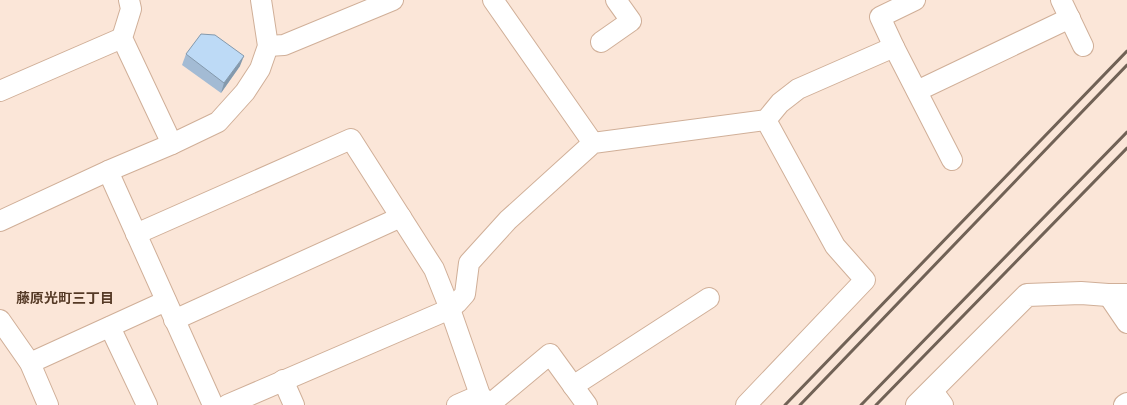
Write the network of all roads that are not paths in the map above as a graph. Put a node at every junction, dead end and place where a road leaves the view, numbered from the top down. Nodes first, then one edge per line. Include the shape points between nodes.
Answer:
1 (129, 0) edge
2 (261, 0) edge
3 (393, 0) edge
4 (493, 0) edge
5 (616, 0) edge
6 (915, 0) edge
7 (1061, 0) edge
8 (1070, 18) junction
9 (122, 38) junction
10 (601, 42) dead end
11 (268, 46) junction
12 (1083, 46) dead end
13 (894, 47) junction
14 (0, 91) edge
15 (917, 91) junction
16 (766, 120) junction
17 (593, 143) junction
18 (172, 144) junction
19 (952, 160) dead end
20 (108, 171) junction
21 (401, 217) junction
22 (0, 221) edge
23 (136, 234) junction
24 (1118, 295) edge
25 (709, 298) dead end
26 (166, 301) junction
27 (450, 309) junction
28 (0, 320) edge
29 (174, 320) junction
30 (1127, 323) edge
31 (110, 326) junction
32 (30, 363) junction
33 (283, 380) junction
34 (573, 386) junction
35 (938, 397) edge
36 (486, 402) edge
37 (1127, 402) edge
38 (48, 405) edge
39 (147, 405) edge
40 (213, 405) edge
41 (226, 405) edge
42 (294, 405) edge
43 (457, 405) edge
44 (587, 405) edge
45 (746, 405) edge
46 (917, 405) edge
47 (1124, 405) edge

1 - 9 street via 131,10
2 - 11 street
3 - 11 street via 284,45
4 - 17 street
5 - 10 street via 631,21
6 - 13 street via 880,17
7 - 8 street
8 - 12 street
8 - 15 street
9 - 14 street
9 - 18 street
11 - 18 street via 260,69 249,86 218,122
13 - 15 street
13 - 16 street via 798,89 780,103
15 - 19 street
16 - 17 street
16 - 45 street via 835,246 865,280
17 - 27 street via 508,220 469,263 465,294
18 - 20 street
20 - 22 street
20 - 23 street
21 - 23 street via 351,139
21 - 27 street via 434,269
21 - 29 street
23 - 26 street
24 - 30 street
24 - 35 street via 1027,295
25 - 34 street
26 - 29 street
26 - 31 street
27 - 33 street
27 - 36 street
28 - 32 street
29 - 40 street
31 - 32 street
31 - 39 street
32 - 38 street
33 - 41 street
33 - 42 street
34 - 36 street via 550,354
34 - 44 street
35 - 46 street
36 - 43 street
37 - 47 street

